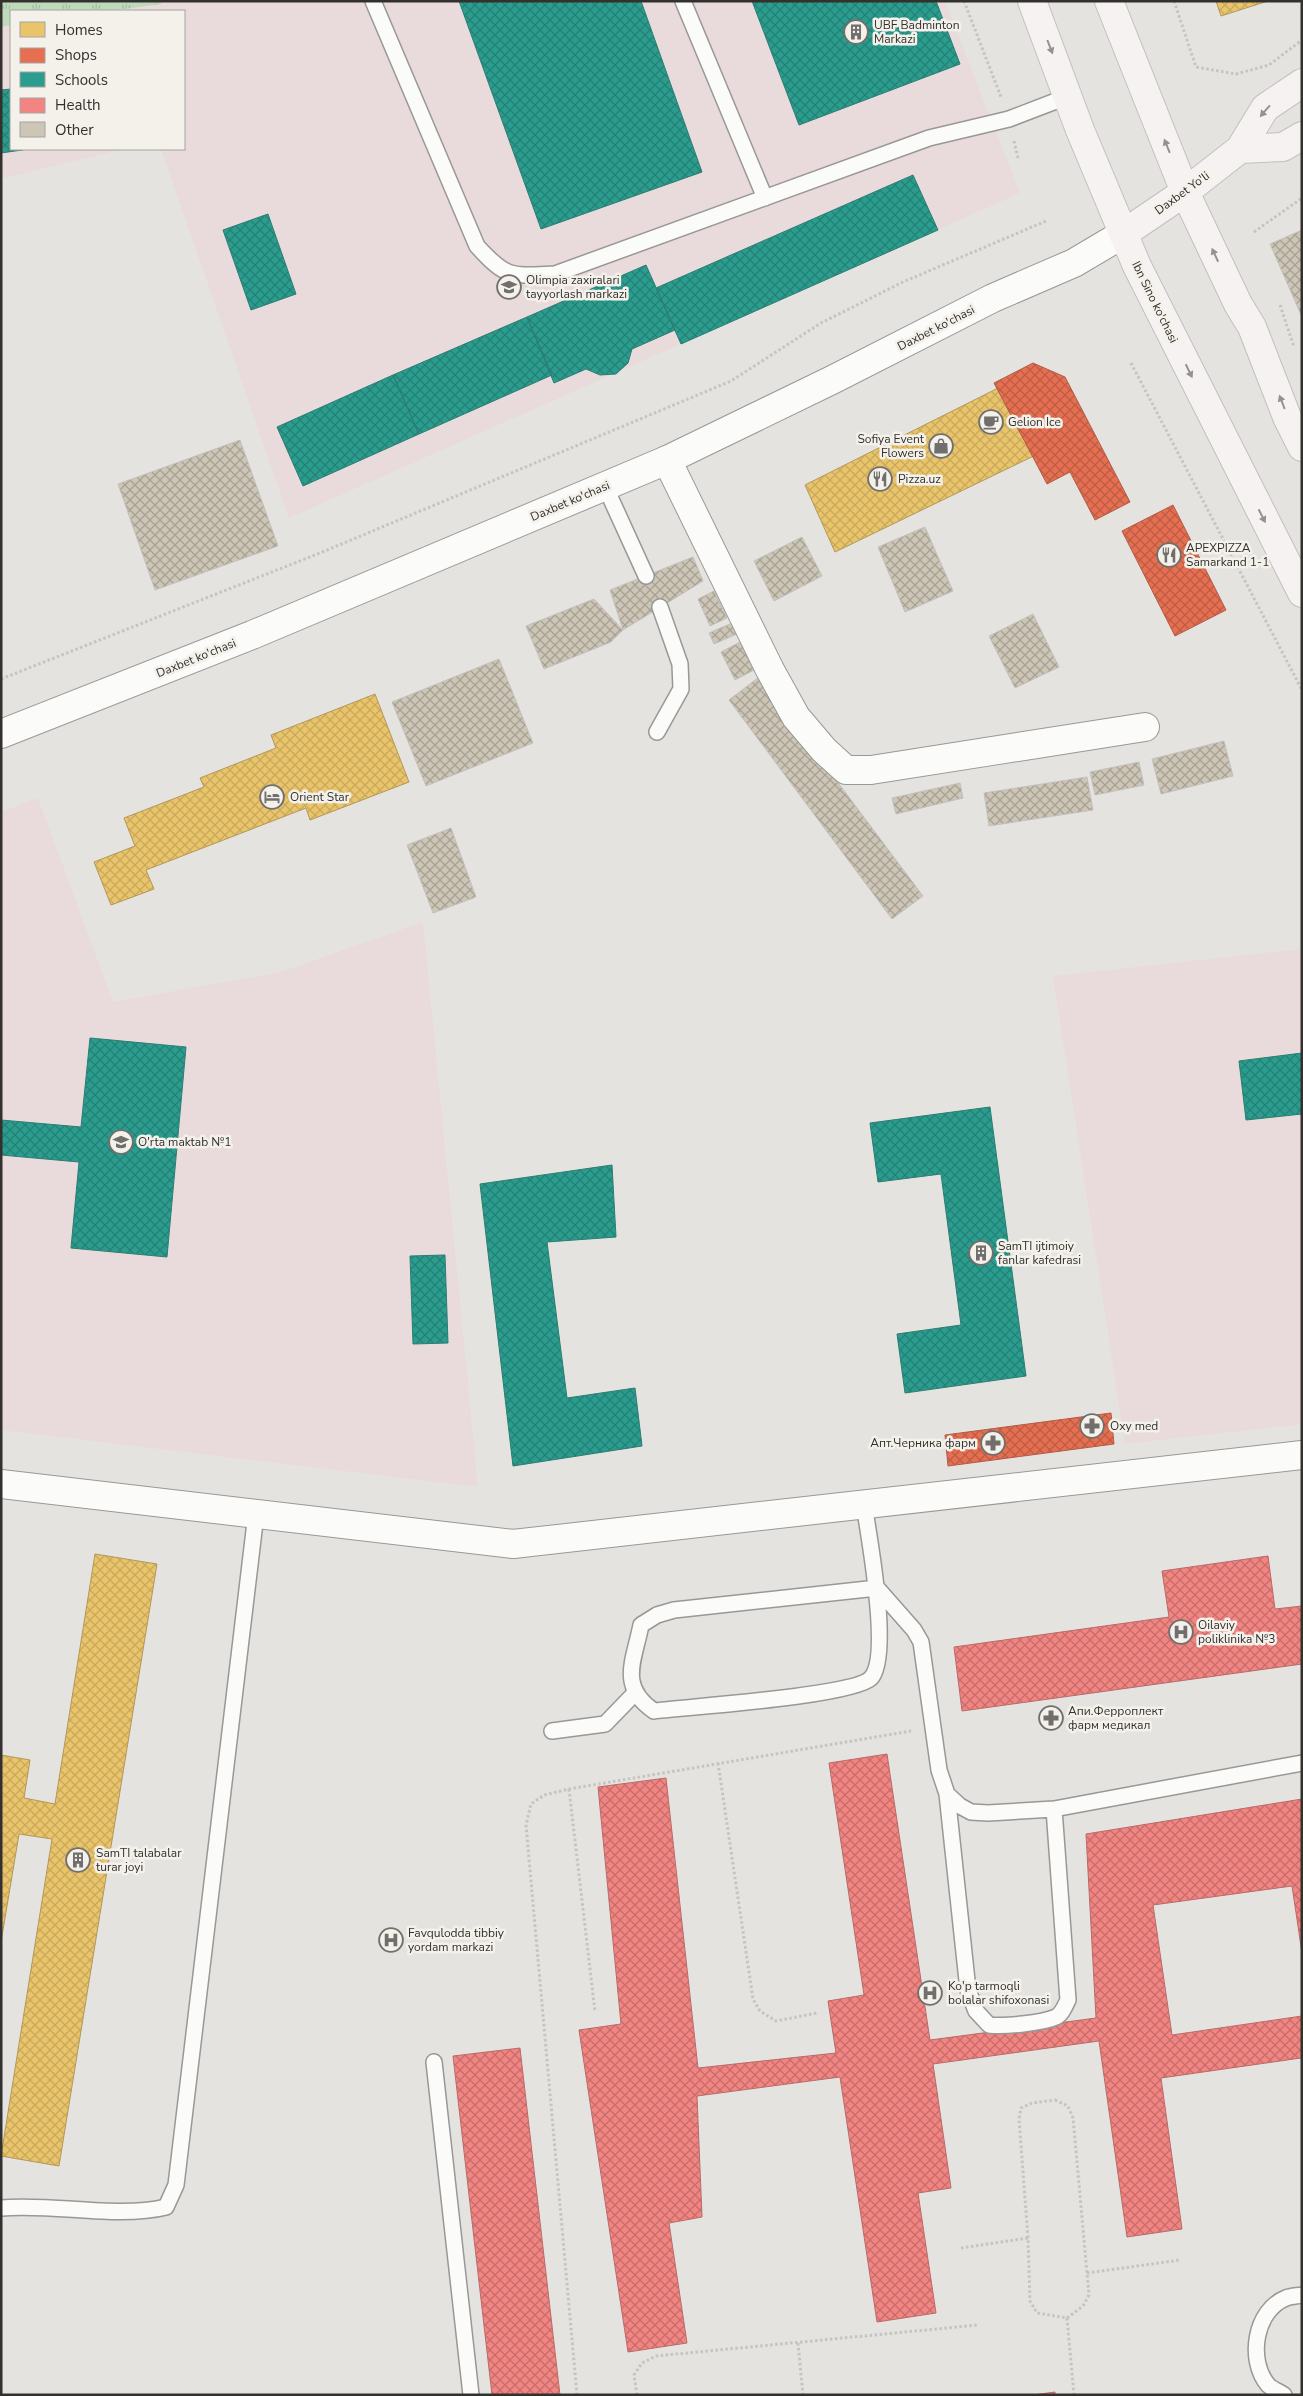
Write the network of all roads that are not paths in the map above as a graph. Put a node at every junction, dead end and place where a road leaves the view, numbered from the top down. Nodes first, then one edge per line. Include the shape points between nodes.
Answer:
1 (373, 1) edge
2 (683, 1) edge
3 (1032, 1) edge
4 (1109, 1) edge
5 (1302, 82) edge
6 (1069, 96) junction
7 (1302, 136) edge
8 (1240, 149) junction
9 (1185, 192) junction
10 (765, 198) junction
11 (1123, 234) junction
12 (1302, 447) edge
13 (667, 460) junction
14 (605, 486) junction
15 (646, 576) dead end
16 (1302, 593) edge
17 (660, 607) dead end
18 (1145, 727) dead end
19 (657, 732) dead end
20 (1, 734) edge
21 (1302, 1455) edge
22 (1, 1484) edge
23 (864, 1505) junction
24 (256, 1514) junction
25 (877, 1588) junction
26 (635, 1694) junction
27 (552, 1731) dead end
28 (1302, 1764) edge
29 (947, 1794) junction
30 (1054, 1809) junction
31 (434, 2062) dead end
32 (1, 2208) edge
33 (1302, 2295) edge
34 (471, 2395) edge
35 (1284, 2395) edge

1 - 10 lane via 477,246 497,268 518,276 555,274
2 - 10 lane
3 -> 6 main road, Ibn Sino ko'chasi
9 -> 4 main road
5 -> 8 main road, Daxbet Yo'li via 1265,108
6 - 10 lane via 1009,119 929,138
6 - 11 main road, Ibn Sino ko'chasi
7 - 8 main road via 1283,147
8 - 9 main road, Daxbet Yo'li
9 - 11 main road, Daxbet Yo'li
12 -> 9 main road via 1252,327
11 - 13 street, Daxbet ko'chasi via 1074,263 993,298
11 -> 16 main road, Ibn Sino ko'chasi
13 - 14 street, Daxbet ko'chasi
13 - 18 street via 761,653 796,717 846,770 871,770
14 - 15 lane
14 - 20 street, Daxbet ko'chasi via 252,635
17 - 19 lane via 680,664 681,689
21 - 23 street
22 - 24 street
23 - 24 street via 513,1544
23 - 25 lane
24 - 32 lane via 176,2185 166,2206 146,2212 26,2205
25 - 26 lane via 674,1610 656,1616 641,1625 630,1676
25 - 26 lane via 879,1663 871,1678 860,1685 798,1697 654,1711
25 - 29 lane via 921,1642 938,1770
26 - 27 lane via 605,1724
28 - 30 lane
29 - 30 lane via 971,1812
29 - 30 lane via 968,1990 976,2011 989,2025 1006,2027 1057,2016 1068,2000
31 - 34 lane
33 - 35 lane via 1286,2298 1267,2312 1257,2336 1257,2362 1268,2385

